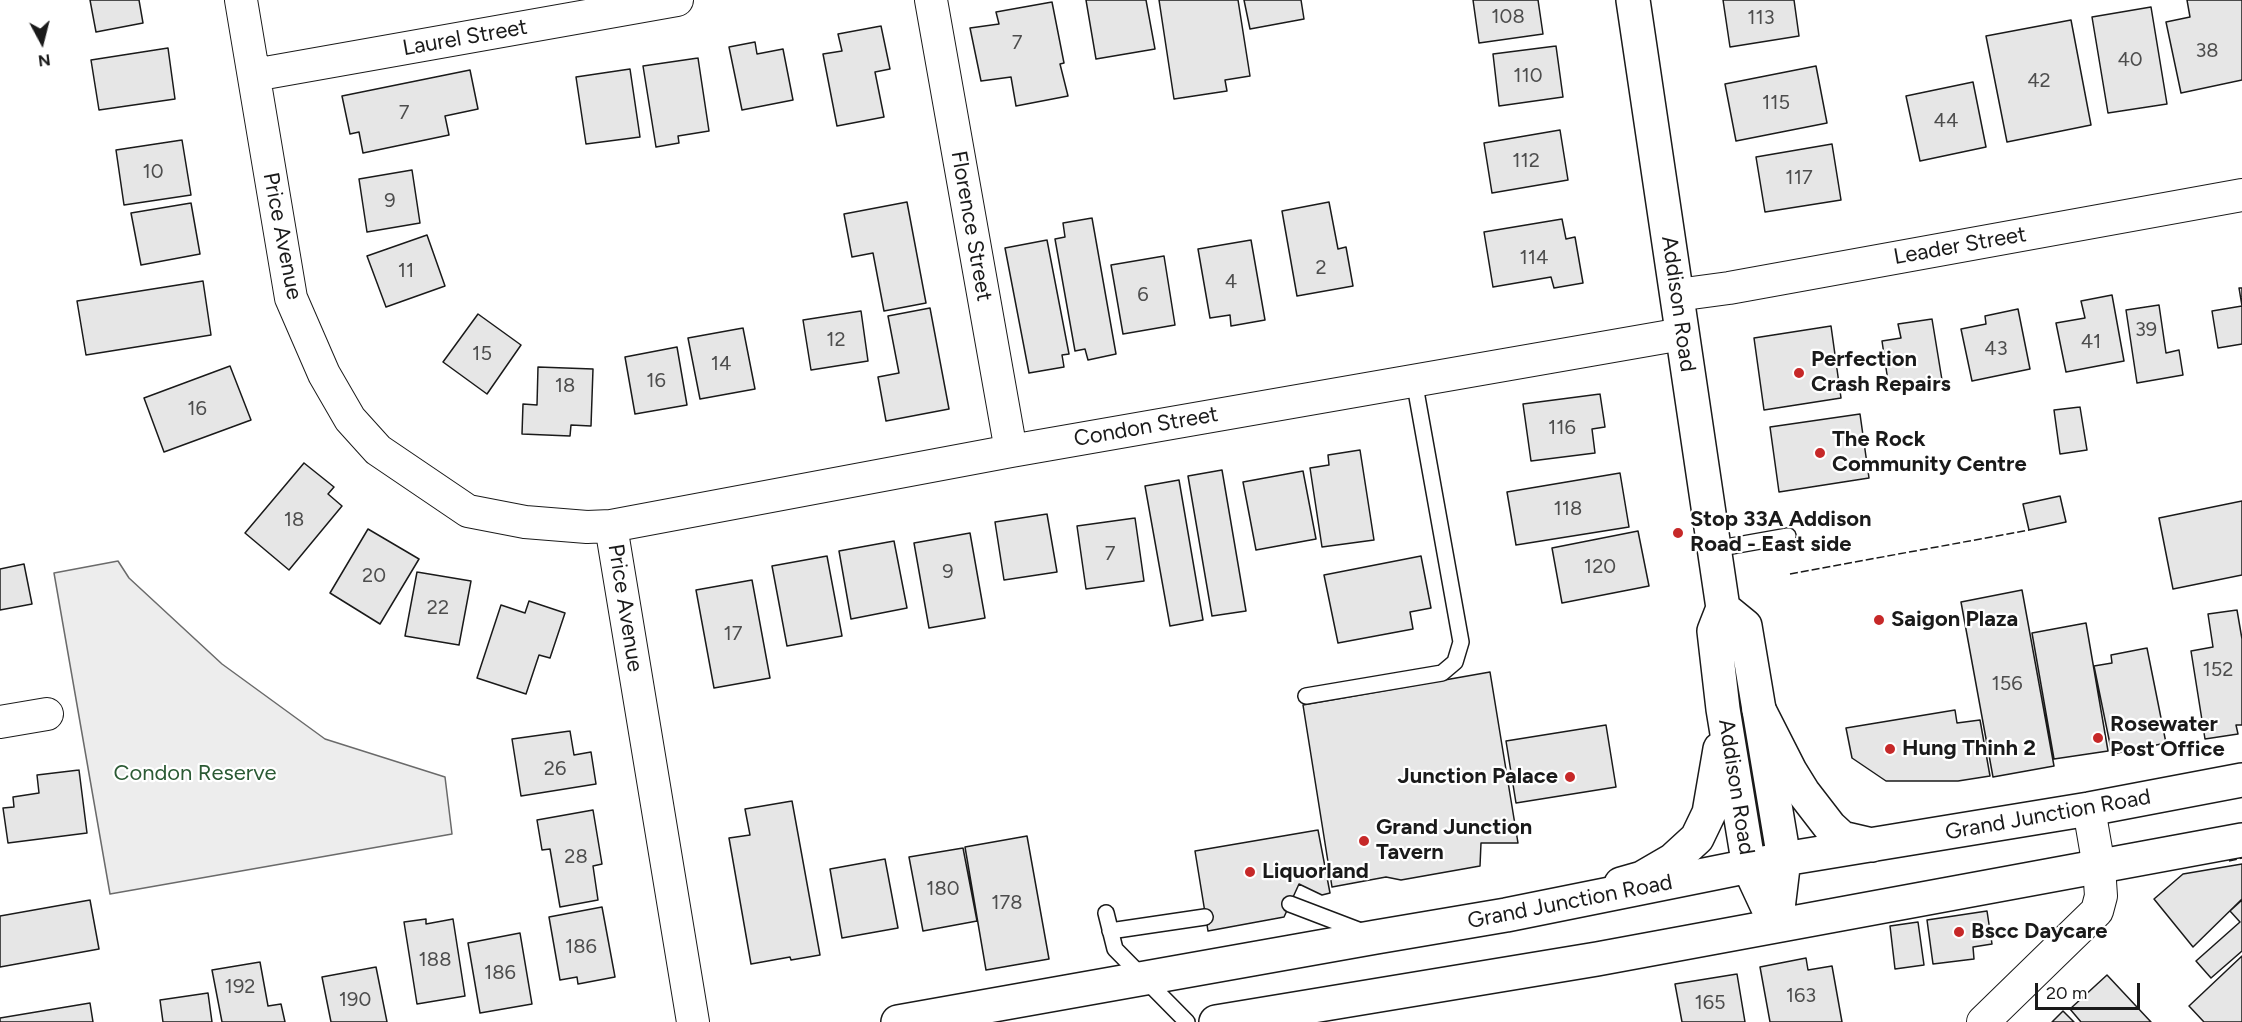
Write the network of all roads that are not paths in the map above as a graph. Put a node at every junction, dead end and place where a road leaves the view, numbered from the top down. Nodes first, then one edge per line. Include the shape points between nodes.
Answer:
1 (241, 0) edge
2 (677, 0) edge
3 (931, 0) edge
4 (1633, 0) edge
5 (254, 75) junction
6 (2242, 195) edge
7 (1677, 295) junction
8 (1682, 333) junction
9 (1414, 381) junction
10 (1011, 451) junction
11 (611, 526) junction
12 (1788, 536) dead end
13 (1715, 549) junction
14 (1723, 608) junction
15 (1306, 696) dead end
16 (1723, 709) junction
17 (1759, 710) junction
18 (47, 714) dead end
19 (0, 722) edge
20 (2242, 780) edge
21 (2089, 809) junction
22 (2242, 840) edge
23 (1872, 845) junction
24 (1784, 859) junction
25 (1749, 867) junction
26 (2099, 867) junction
27 (1290, 904) dead end
28 (1106, 914) dead end
29 (1506, 915) junction
30 (1205, 916) dead end
31 (1776, 925) junction
32 (1110, 931) junction
33 (1376, 937) junction
34 (1142, 978) junction
35 (693, 1022) edge
36 (898, 1022) edge
37 (1187, 1022) edge
38 (1216, 1022) edge
39 (1983, 1022) edge

1 - 5 street, Price Avenue
2 - 5 street, Laurel Street
3 - 10 street, Florence Street
4 - 7 main road, Addison Road
5 - 11 street, Price Avenue via 291,298 324,374 350,419 378,450 468,511 525,522
6 - 7 street, Leader Street
7 - 8 main road, Addison Road
8 - 9 street, Condon Street
8 - 13 main road, Addison Road
9 - 10 street, Condon Street
9 - 15 lane via 1461,642 1455,662 1442,673
10 - 11 street, Condon Street
11 - 35 street, Price Avenue
12 - 13 lane
13 - 14 main road, Addison Road
14 - 16 main road, Addison Road via 1714,631
14 - 17 main road, Addison Road via 1744,626
16 - 25 main road, Addison Road
16 - 29 main road via 1715,788 1697,838 1673,860 1642,878
17 - 23 main road via 1790,771 1830,827 1842,838
17 - 24 main road, Addison Road
18 - 19 street
20 - 21 main road, Grand Junction Road
21 - 23 main road, Grand Junction Road
21 - 26 street
22 - 26 main road
23 - 24 main road, Grand Junction Road
24 - 25 main road, Grand Junction Road
24 - 31 main road, Addison Road
25 - 29 main road, Grand Junction Road
25 - 31 main road, Addison Road
26 - 31 main road
26 - 39 street via 2101,896 2097,911
27 - 33 lane
28 - 32 lane
29 - 33 main road, Grand Junction Road
30 - 32 lane
31 - 38 main road
32 - 34 lane via 1115,949
33 - 34 main road, Grand Junction Road
34 - 36 main road, Grand Junction Road
34 - 37 lane

